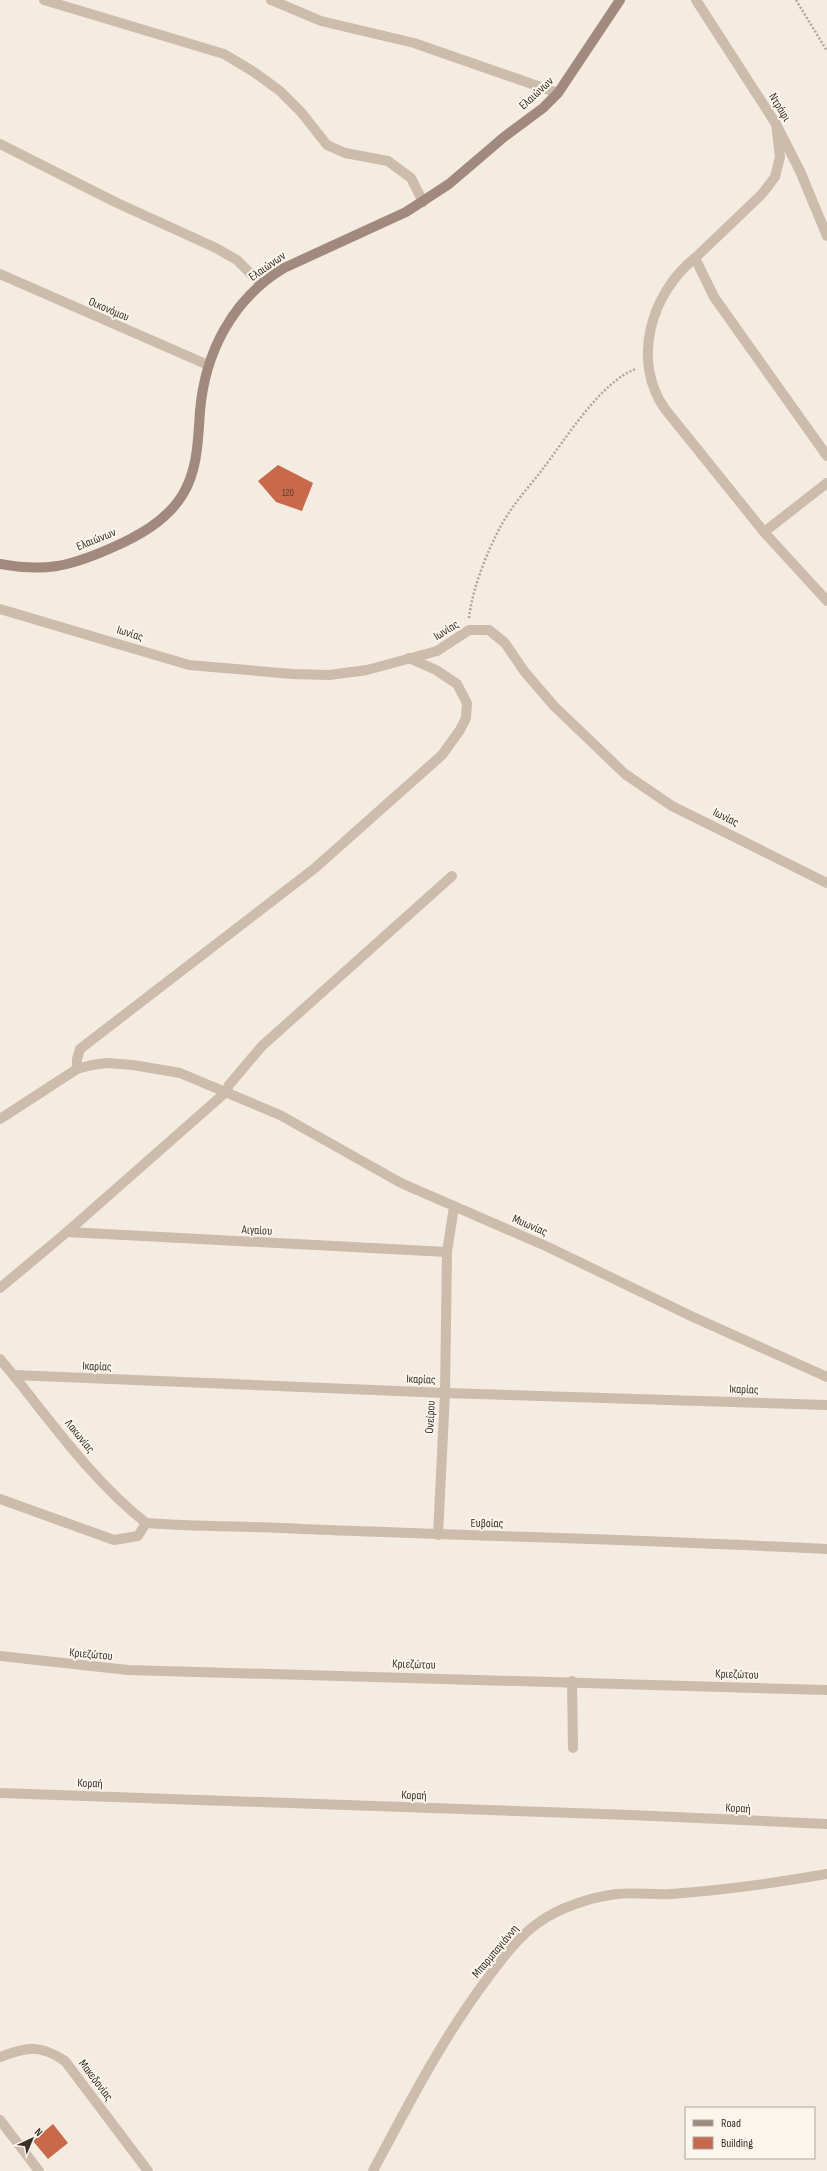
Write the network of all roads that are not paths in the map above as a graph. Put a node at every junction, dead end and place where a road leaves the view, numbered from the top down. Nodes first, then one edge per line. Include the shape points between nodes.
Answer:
1 (44, 0) edge
2 (271, 0) edge
3 (620, 0) edge
4 (696, 0) edge
5 (558, 93) junction
6 (776, 124) junction
7 (0, 144) edge
8 (423, 202) junction
9 (827, 236) edge
10 (695, 258) junction
11 (0, 274) edge
12 (261, 284) junction
13 (208, 366) junction
14 (827, 456) edge
15 (827, 483) edge
16 (764, 532) junction
17 (0, 564) edge
18 (827, 601) edge
19 (0, 609) edge
20 (409, 658) junction
21 (452, 876) dead end
22 (827, 883) edge
23 (77, 1068) junction
24 (226, 1092) junction
25 (0, 1119) edge
26 (454, 1207) junction
27 (67, 1232) junction
28 (447, 1252) junction
29 (0, 1288) edge
30 (0, 1359) edge
31 (14, 1375) junction
32 (827, 1377) edge
33 (445, 1393) junction
34 (827, 1405) edge
35 (0, 1499) edge
36 (146, 1523) junction
37 (438, 1535) junction
38 (827, 1549) edge
39 (0, 1656) edge
40 (572, 1681) junction
41 (827, 1690) edge
42 (573, 1748) dead end
43 (0, 1793) edge
44 (827, 1824) edge
45 (827, 1874) edge
46 (0, 2057) edge
47 (0, 2120) edge
48 (39, 2171) edge
49 (148, 2171) edge
50 (373, 2171) edge

1 - 8 street via 224,54 280,91 301,112 327,145 345,154 388,161 411,178
2 - 5 street via 321,21 414,43
3 - 5 main road, Ελαιώνων
4 - 6 street, Ντράφι
5 - 8 main road, Ελαιώνων via 449,184
6 - 9 street, Ντράφι via 800,171
6 - 10 street via 780,157 776,177 765,191
7 - 12 street via 115,202 216,248 237,260
8 - 12 main road, Ελαιώνων via 294,262
10 - 14 street via 714,296
10 - 16 street via 677,275 658,305 648,366 651,380 660,402
11 - 13 street, Οικονόμου
12 - 13 main road, Ελαιώνων via 245,299 225,327
13 - 17 main road, Ελαιώνων via 201,398 193,470 183,494 166,515 120,544 67,564 32,569
15 - 16 street
16 - 18 street
19 - 20 street, Ιωνίας via 188,665 329,675 367,670
20 - 22 street, Ιωνίας via 437,651 469,630 489,630 505,643 524,671 554,706 625,774 672,806
20 - 23 street via 436,670 457,684 467,704 466,718 442,756 315,868 80,1049
21 - 24 street via 262,1046 229,1084
23 - 24 street, Μυωνίας via 108,1063 157,1069 180,1074
23 - 25 street
24 - 26 street, Μυωνίας via 280,1115 402,1182
24 - 27 street
26 - 28 street, Ονείρου
26 - 32 street, Μυωνίας via 548,1247 693,1317
27 - 28 street, Αιγαίου
27 - 29 street
28 - 33 street, Ονείρου
30 - 31 street, Λακωνίας
31 - 33 street, Ικαρίας
31 - 36 street, Λακωνίας via 100,1482
33 - 34 street, Ικαρίας
33 - 37 street, Ονείρου
35 - 36 street via 114,1540 138,1536
36 - 37 street, Ευβοίας
37 - 38 street, Ευβοίας via 671,1541
39 - 40 street, Κριεζώτου via 128,1670
40 - 41 street, Κριεζώτου
40 - 42 street
43 - 44 street, Κοραή
45 - 50 street, Μπαρμπαγιάννη via 671,1894 616,1894 586,1901 538,1922 506,1954 450,2033
46 - 49 street, Μακεδονίας via 23,2048 37,2048 54,2053 65,2061
47 - 48 street

